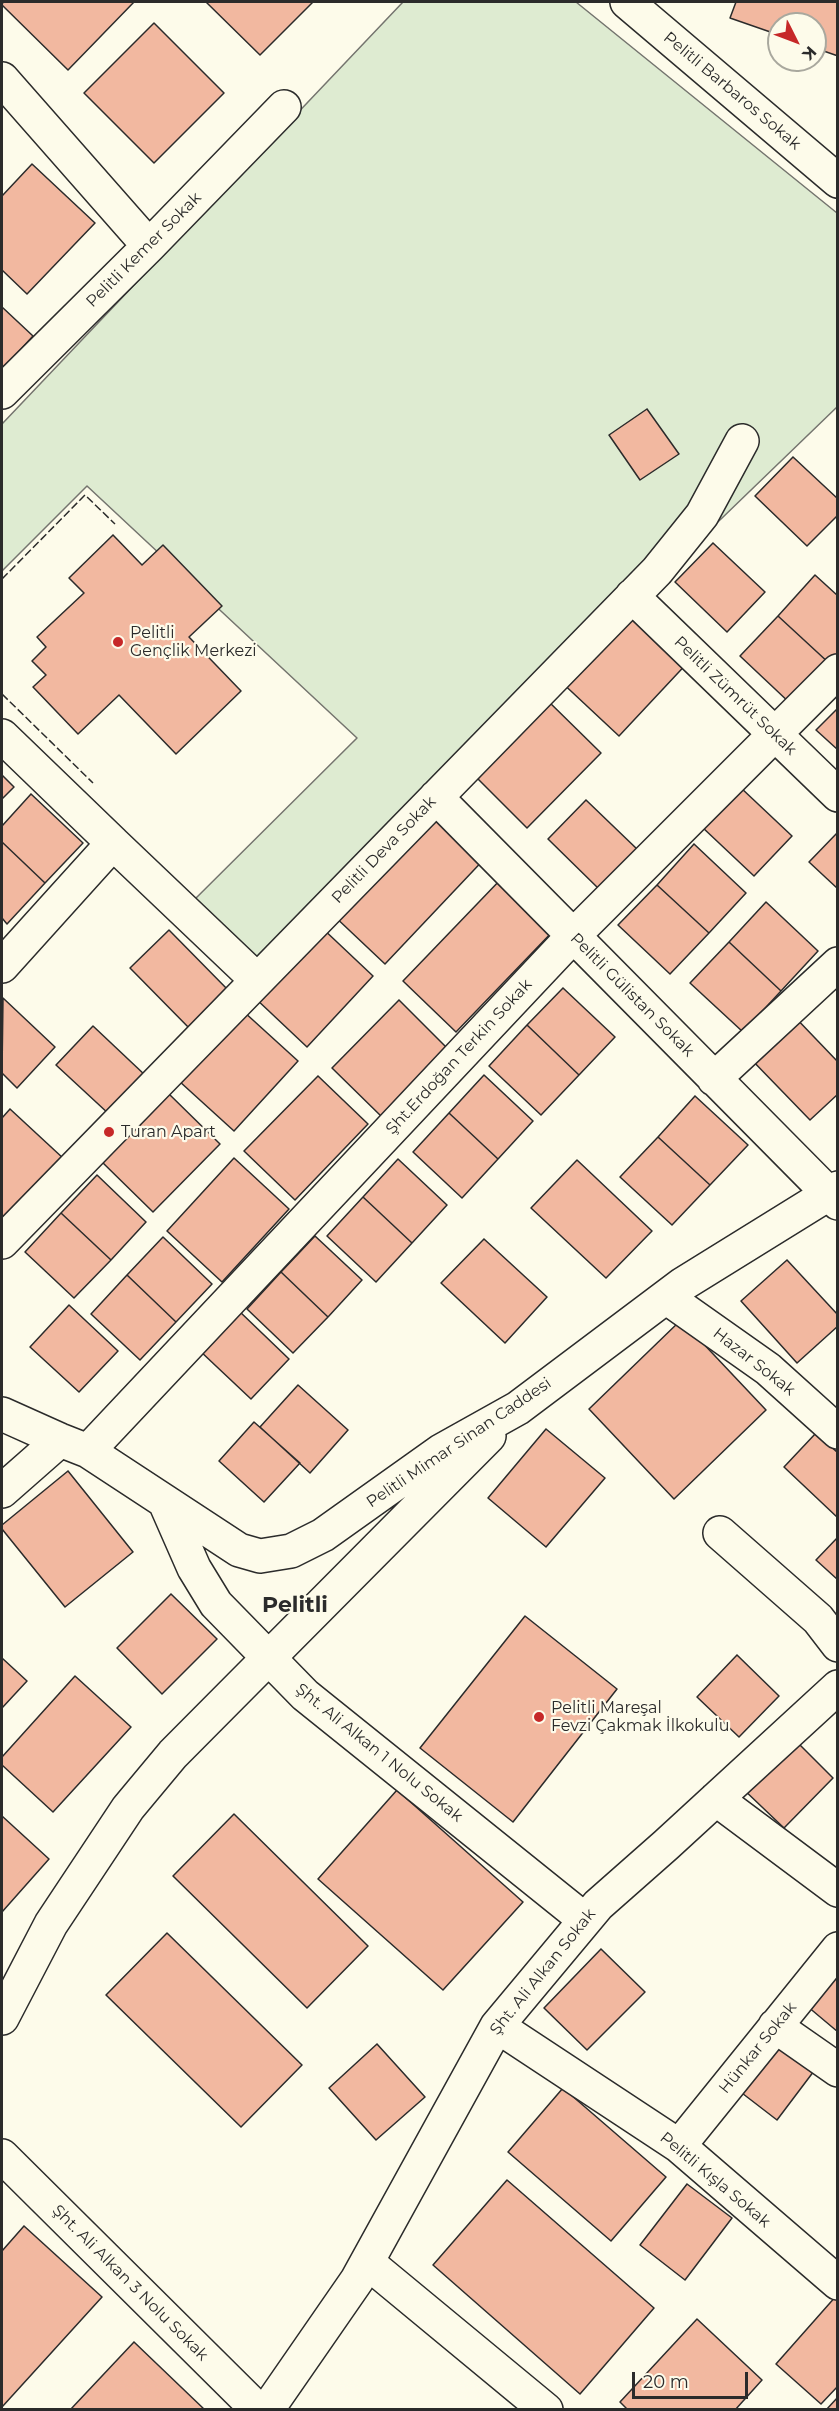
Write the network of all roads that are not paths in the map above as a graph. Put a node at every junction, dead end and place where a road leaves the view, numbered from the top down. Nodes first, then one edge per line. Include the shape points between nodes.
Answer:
1 (627, 2) edge
2 (2, 79) edge
3 (284, 107) dead end
4 (837, 181) edge
5 (149, 246) junction
6 (2, 392) edge
7 (742, 441) dead end
8 (632, 596) junction
9 (837, 670) edge
10 (774, 734) junction
11 (2, 736) edge
12 (837, 795) edge
13 (436, 797) junction
14 (113, 843) junction
15 (573, 936) junction
16 (837, 964) edge
17 (2, 966) edge
18 (256, 980) junction
19 (714, 1079) junction
20 (834, 1195) edge
21 (2, 1242) edge
22 (666, 1297) junction
23 (518, 1408) junction
24 (2, 1414) edge
25 (837, 1432) edge
26 (74, 1445) junction
27 (2, 1491) edge
28 (165, 1502) junction
29 (720, 1533) dead end
30 (837, 1645) edge
31 (268, 1657) junction
32 (837, 1687) edge
33 (716, 1799) junction
34 (837, 1890) edge
35 (585, 1920) junction
36 (837, 1949) edge
37 (2, 2016) edge
38 (497, 2026) junction
39 (775, 2026) junction
40 (837, 2070) edge
41 (679, 2146) junction
42 (2, 2156) edge
43 (367, 2262) junction
44 (837, 2283) edge
45 (258, 2409) edge
46 (267, 2409) edge
47 (546, 2409) edge

1 - 4 street, Pelitli Barbaros Sokak
2 - 5 street
3 - 5 street, Pelitli Kemer Sokak
5 - 6 street, Pelitli Kemer Sokak
7 - 8 street, Pelitli Deva Sokak via 702,515
8 - 10 street, Pelitli Zümrüt Sokak
8 - 13 street, Pelitli Deva Sokak
9 - 10 street, Şht.Erdoğan Terkin Sokak
10 - 12 street, Pelitli Zümrüt Sokak
10 - 15 street, Şht.Erdoğan Terkin Sokak
11 - 14 street
13 - 15 street, Pelitli Gülistan Sokak
13 - 18 street, Pelitli Deva Sokak
14 - 17 street
14 - 18 street
15 - 19 street, Pelitli Gülistan Sokak
15 - 26 street, Şht.Erdoğan Terkin Sokak
16 - 19 street
18 - 21 street, Pelitli Deva Sokak
19 - 20 street, Pelitli Gülistan Sokak
20 - 22 street, Pelitli Mimar Sinan Caddesi
22 - 23 street, Pelitli Mimar Sinan Caddesi
22 - 25 street, Hazar Sokak via 768,1369
23 - 28 street, Pelitli Mimar Sinan Caddesi via 441,1451 323,1535 291,1551 260,1556 239,1550
23 - 31 street
24 - 26 street, Pelitli Mimar Sinan Caddesi
26 - 27 street, Şht.Erdoğan Terkin Sokak
26 - 28 street, Pelitli Mimar Sinan Caddesi
28 - 31 street, Şht. Ali Alkan 1 Nolu Sokak via 194,1568 216,1604
29 - 30 street via 818,1619
31 - 35 street, Şht. Ali Alkan 1 Nolu Sokak via 304,1695
31 - 37 street via 173,1754 128,1808 51,1924
32 - 33 street, Şht. Ali Alkan Sokak
33 - 34 street
33 - 35 street, Şht. Ali Alkan Sokak
35 - 38 street, Şht. Ali Alkan Sokak
36 - 39 street, Hünkar Sokak
38 - 41 street, Pelitli Kışla Sokak
38 - 43 street, Şht. Ali Alkan Sokak
39 - 40 street
39 - 41 street, Hünkar Sokak
41 - 44 street, Pelitli Kışla Sokak
42 - 45 street, Şht. Ali Alkan 3 Nolu Sokak
43 - 46 street, Şht. Ali Alkan Sokak
43 - 47 street

